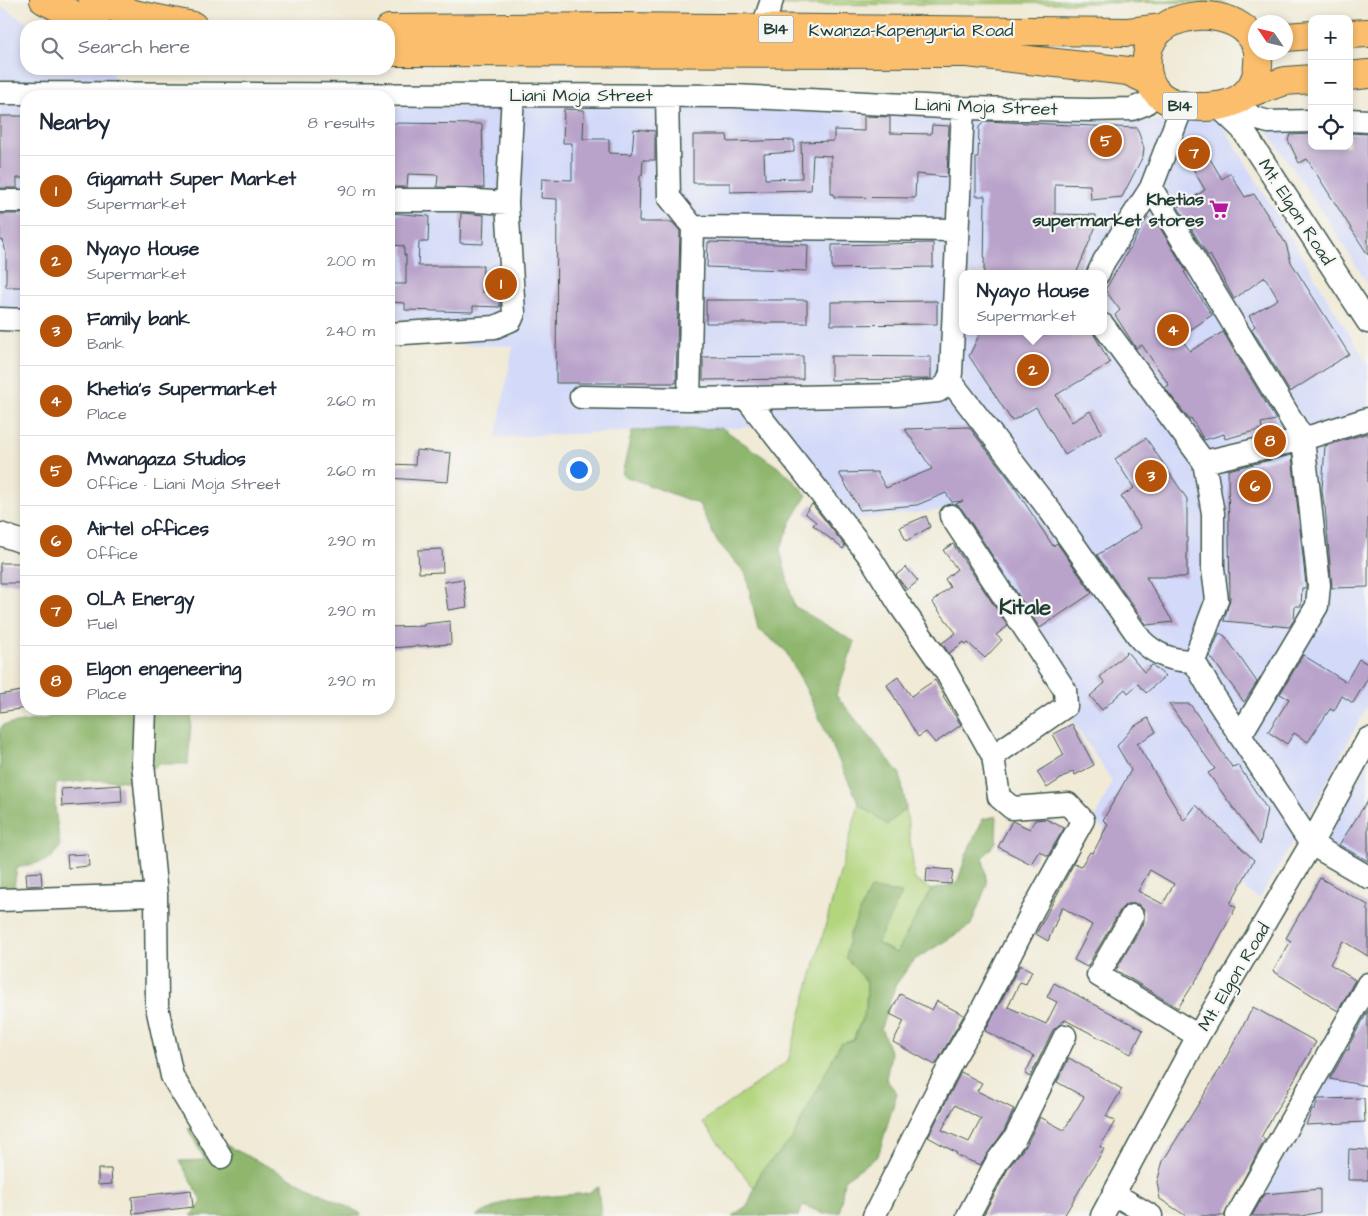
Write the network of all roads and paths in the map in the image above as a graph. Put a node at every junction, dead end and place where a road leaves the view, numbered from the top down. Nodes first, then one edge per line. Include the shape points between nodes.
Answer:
1 (44, 0) edge
2 (93, 0) edge
3 (772, 0) edge
4 (84, 20) edge
5 (163, 20) edge
6 (1163, 28) junction
7 (395, 29) edge
8 (1368, 32) edge
9 (1248, 33) edge
10 (1353, 34) edge
11 (1308, 35) edge
12 (1293, 36) edge
13 (760, 40) junction
14 (395, 52) edge
15 (1259, 60) edge
16 (1368, 74) edge
17 (1353, 76) edge
18 (1308, 79) edge
19 (1154, 87) junction
20 (0, 93) edge
21 (20, 93) edge
22 (395, 95) edge
23 (513, 95) junction
24 (667, 96) junction
25 (1233, 101) junction
26 (1182, 107) junction
27 (963, 108) junction
28 (1353, 120) edge
29 (1308, 121) edge
30 (1368, 121) edge
31 (1150, 188) junction
32 (395, 200) edge
33 (0, 201) edge
34 (20, 201) edge
35 (507, 203) junction
36 (692, 227) junction
37 (957, 230) junction
38 (1100, 270) edge
39 (958, 313) edge
40 (0, 318) edge
41 (20, 320) edge
42 (1368, 322) edge
43 (1107, 330) edge
44 (395, 334) edge
45 (949, 379) junction
46 (581, 397) dead end
47 (746, 398) junction
48 (689, 399) junction
49 (1368, 420) edge
50 (1303, 439) junction
51 (1204, 462) junction
52 (950, 516) dead end
53 (0, 534) edge
54 (20, 541) edge
55 (1194, 661) junction
56 (145, 715) edge
57 (1241, 734) junction
58 (1368, 740) edge
59 (993, 756) junction
60 (1311, 844) junction
61 (1368, 877) edge
62 (156, 895) junction
63 (0, 900) edge
64 (1132, 916) dead end
65 (1368, 984) edge
66 (1065, 1036) dead end
67 (1198, 1036) junction
68 (221, 1157) dead end
69 (1114, 1194) junction
70 (874, 1216) edge
71 (968, 1216) edge
72 (1102, 1216) edge
73 (1152, 1216) edge
74 (1237, 1216) edge

1 - 4 highway
2 - 5 highway
3 - 13 street
6 - 9 highway, B14 via 1176,20 1214,17 1229,19
6 - 13 highway, Kwanza-Kapenguria Road / B14 via 1128,32
6 - 19 highway, B14 via 1152,39 1147,53 1146,67
7 - 13 highway, Kwanza-Kapenguria Road / B14 via 617,27
8 - 10 highway
11 - 12 highway
13 - 14 highway, Kwanza-Kapenguria Road / B14
13 - 19 highway, Kwanza-Kapenguria Road / B14 via 967,53 1128,71
15 - 25 highway via 1255,81
16 - 17 highway
18 - 25 highway, B14 via 1285,81
19 - 26 highway, B14 via 1168,102
19 - 27 street, Liani Moja Street via 1145,104 1132,109
20 - 21 street, Liani Moja Street
22 - 23 street, Liani Moja Street
23 - 24 street, Liani Moja Street
23 - 35 street
24 - 27 street, Liani Moja Street via 734,96
24 - 36 street via 670,197
25 - 26 highway, B14
25 - 29 street via 1254,118 1269,122
25 - 42 street, Mt. Elgon Road via 1242,129
26 - 31 street
27 - 37 street
28 - 30 street
31 - 38 street
31 - 50 street
32 - 35 street
33 - 34 street
35 - 44 street via 514,313 511,320 495,327
36 - 37 street
36 - 48 street
37 - 39 street
39 - 45 street
40 - 41 street
43 - 51 street
45 - 47 street via 938,391
45 - 55 street via 1051,512 1140,640 1166,658
46 - 48 street
47 - 48 street
47 - 59 street via 870,557 944,670
49 - 50 street
50 - 51 street
50 - 57 street via 1319,585 1317,606
51 - 55 street via 1213,513 1213,569 1217,600
52 - 59 street via 1065,690 1066,706
53 - 54 street
55 - 57 street
56 - 62 street via 142,763
57 - 60 street
58 - 60 street, Mt. Elgon Road
59 - 70 street via 999,797 1012,808 1068,804 1084,820 951,1063
60 - 61 street
60 - 67 street, Mt. Elgon Road
62 - 63 street
62 - 68 street via 157,1007 172,1076
64 - 67 street via 1098,975
65 - 74 street
66 - 71 street via 1015,1138 998,1160
67 - 69 street, Mt. Elgon Road
69 - 72 street, Mt. Elgon Road
69 - 73 street

